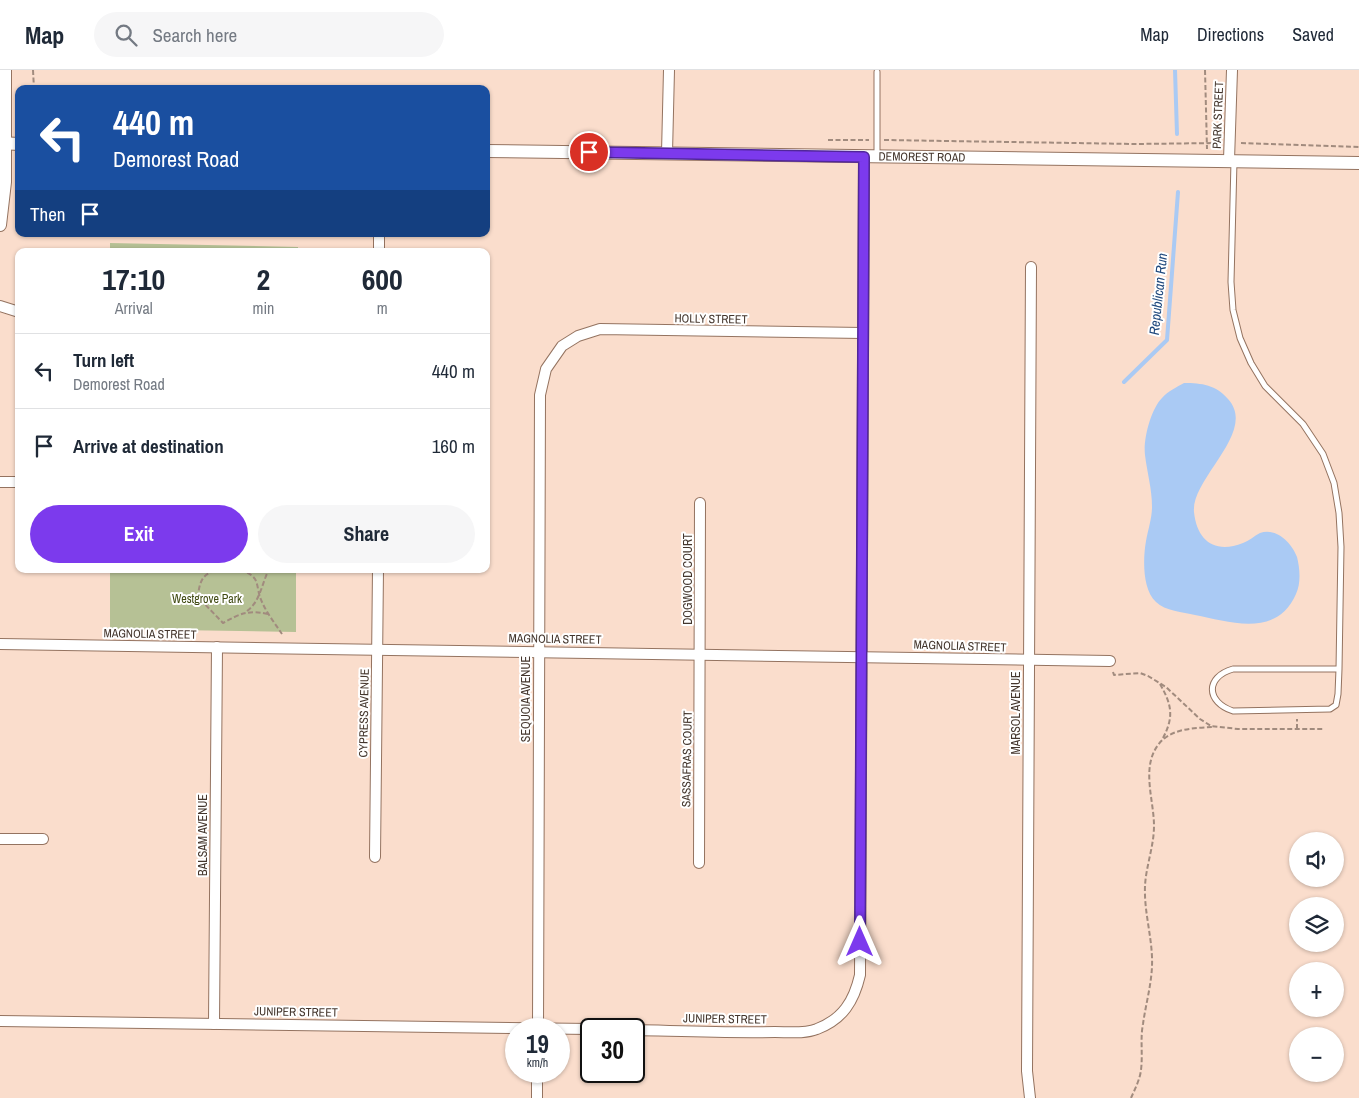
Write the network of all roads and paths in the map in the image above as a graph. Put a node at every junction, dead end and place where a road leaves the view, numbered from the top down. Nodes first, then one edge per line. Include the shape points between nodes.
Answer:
1 (5, 70) edge
2 (33, 70) edge
3 (669, 70) edge
4 (1205, 70) edge
5 (1232, 70) edge
6 (877, 72) dead end
7 (34, 85) edge
8 (828, 140) dead end
9 (877, 140) junction
10 (2, 143) edge
11 (1207, 143) junction
12 (1229, 143) junction
13 (15, 144) edge
14 (1359, 147) edge
15 (490, 151) edge
16 (667, 153) junction
17 (870, 157) junction
18 (1208, 160) junction
19 (1231, 160) junction
20 (1359, 162) edge
21 (0, 224) edge
22 (1031, 267) dead end
23 (0, 306) edge
24 (15, 311) edge
25 (863, 333) junction
26 (562, 346) joint
27 (0, 482) edge
28 (15, 482) edge
29 (700, 504) dead end
30 (211, 573) edge
31 (249, 573) edge
32 (267, 573) edge
33 (378, 573) edge
34 (259, 592) junction
35 (245, 612) junction
36 (268, 614) junction
37 (282, 634) dead end
38 (0, 644) edge
39 (217, 647) junction
40 (378, 650) junction
41 (539, 651) junction
42 (701, 654) junction
43 (862, 656) junction
44 (1029, 661) junction
45 (1110, 661) joint
46 (1339, 669) junction
47 (1159, 682) junction
48 (1297, 710) junction
49 (1214, 727) junction
50 (1297, 729) junction
51 (1323, 729) dead end
52 (1162, 740) junction
53 (0, 839) edge
54 (44, 839) dead end
55 (376, 857) dead end
56 (699, 864) dead end
57 (538, 1018) edge
58 (0, 1021) edge
59 (214, 1024) junction
60 (505, 1028) edge
61 (645, 1030) edge
62 (537, 1083) edge
63 (536, 1098) edge
64 (1030, 1098) edge
65 (1131, 1098) edge

1 - 10 street
2 - 7 path
3 - 16 street
4 - 11 path
5 - 12 street, PARK STREET
6 - 9 lane
8 - 9 path
9 - 11 path
9 - 17 lane
10 - 13 street
10 - 21 street via 4,198
11 - 12 path
11 - 18 path
12 - 14 path
12 - 19 street, PARK STREET
15 - 16 street, DEMOREST ROAD
16 - 17 street, DEMOREST ROAD
17 - 18 street, DEMOREST ROAD
17 - 25 street
18 - 19 street, DEMOREST ROAD
19 - 20 street, DEMOREST ROAD
19 - 46 lane via 1231,282 1240,338 1265,386 1303,424 1323,454 1334,483 1341,547
22 - 44 street, MARSOL AVENUE
23 - 24 street
25 - 26 street, HOLLY STREET via 600,329 578,336
25 - 43 street
26 - 41 street, SEQUOIA AVENUE via 546,368 540,396
27 - 28 street
29 - 42 street, DOGWOOD COURT
30 - 35 path via 198,586 198,598 223,623
31 - 34 path via 256,580
32 - 34 path
33 - 40 street, CYPRESS AVENUE
34 - 35 path via 253,607
34 - 36 path
35 - 36 path
36 - 37 path
38 - 39 street, MAGNOLIA STREET
39 - 40 street, MAGNOLIA STREET
39 - 59 street, BALSAM AVENUE
40 - 41 street, MAGNOLIA STREET
40 - 55 street, CYPRESS AVENUE
41 - 42 street, MAGNOLIA STREET
41 - 57 street, SEQUOIA AVENUE
42 - 43 street, MAGNOLIA STREET
42 - 56 street, SASSAFRAS COURT
43 - 44 street, MAGNOLIA STREET
43 - 61 street, JUNIPER STREET via 860,975 856,993 847,1008 815,1030 744,1033
44 - 45 street, MAGNOLIA STREET
44 - 64 street, MARSOL AVENUE via 1026,1071
45 - 47 path via 1114,674 1140,673
46 - 48 lane via 1336,704 1330,709
46 - 48 lane via 1233,669 1217,677 1212,686 1217,702 1233,711
47 - 49 path via 1200,719
47 - 52 path via 1170,708 1170,719
48 - 50 path
49 - 50 path
49 - 52 path via 1179,731
50 - 51 path
52 - 65 path via 1150,764 1154,826 1145,887 1152,970 1142,1033 1141,1072
53 - 54 street
58 - 59 street, JUNIPER STREET
59 - 60 street, JUNIPER STREET
62 - 63 street

